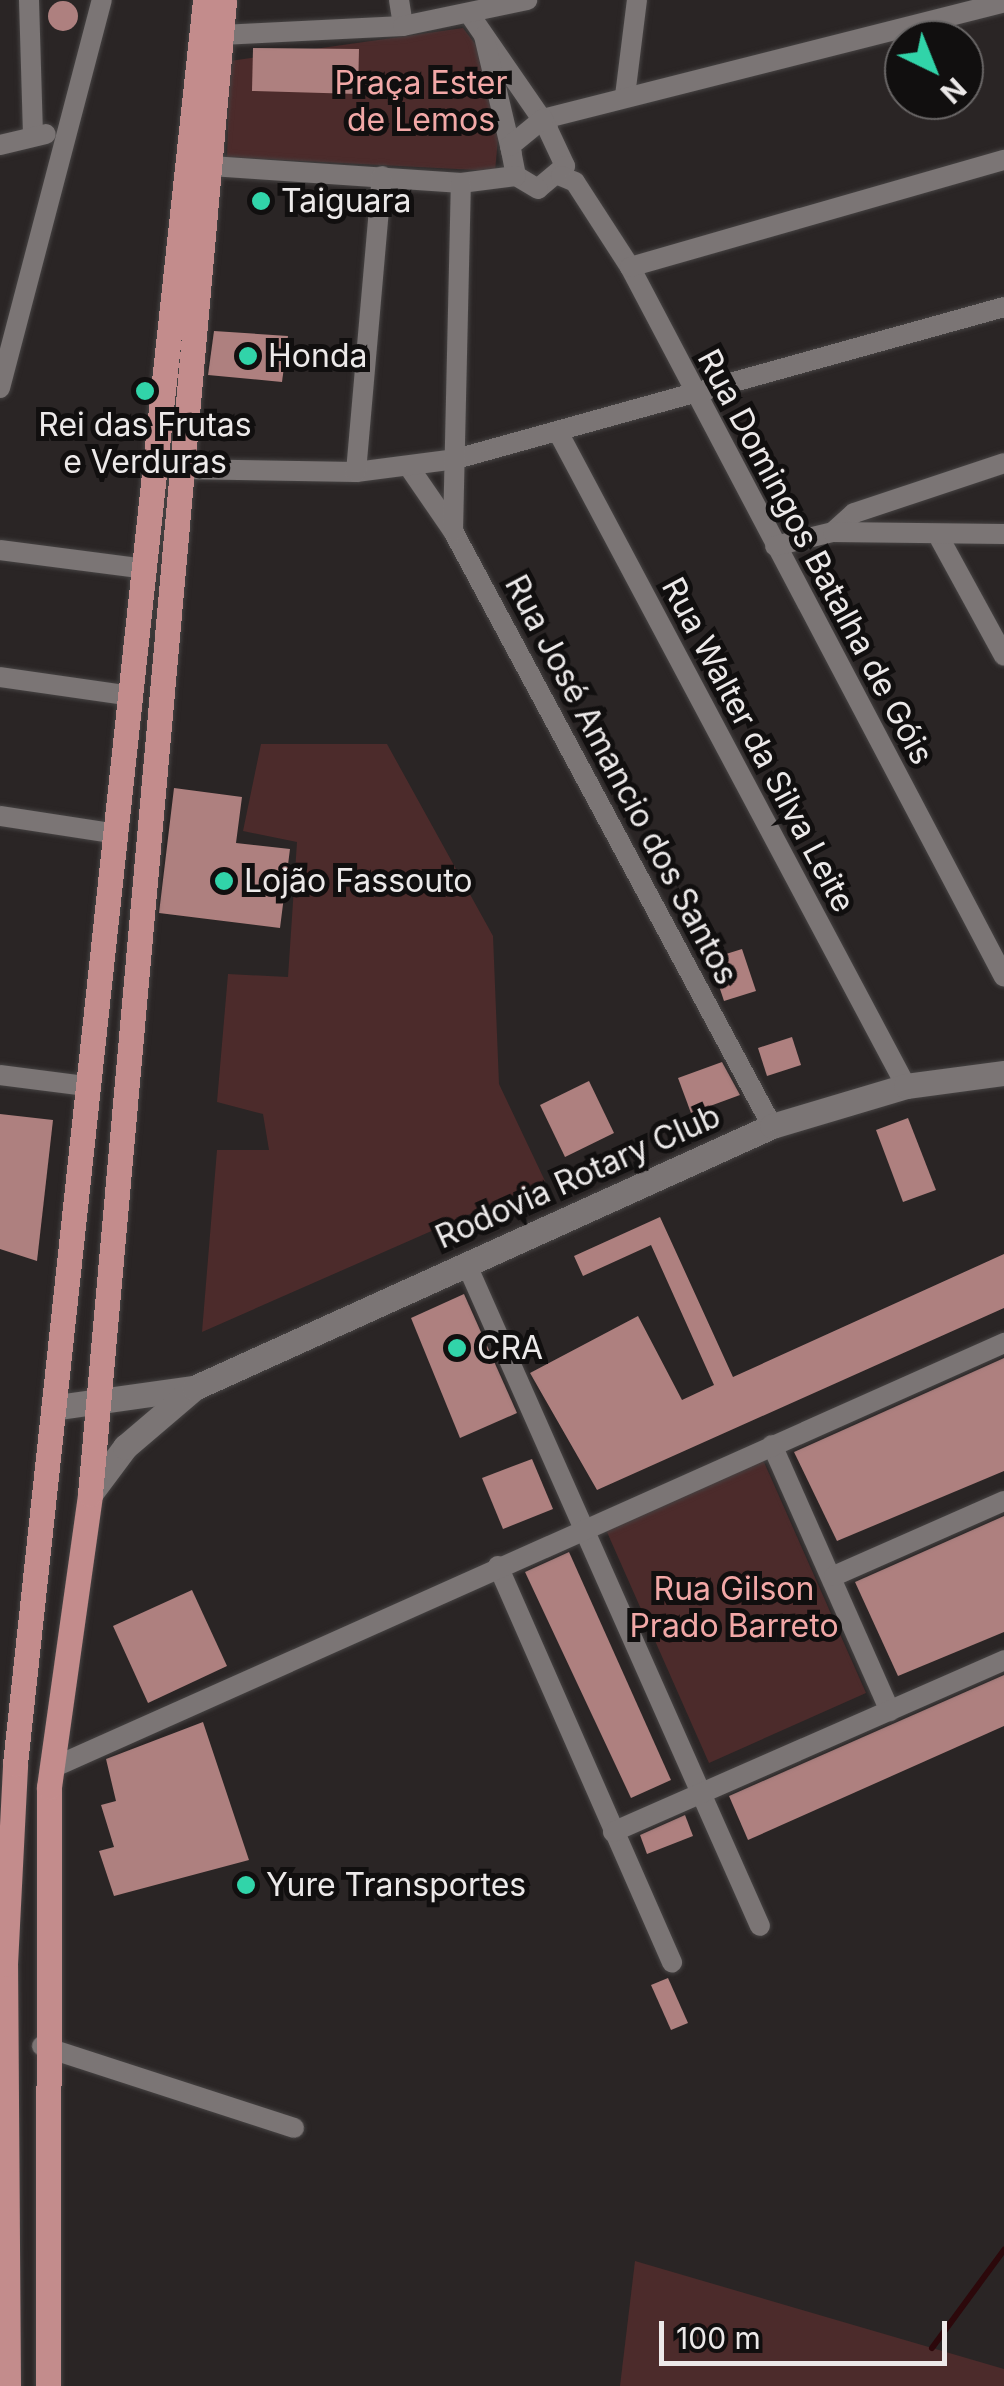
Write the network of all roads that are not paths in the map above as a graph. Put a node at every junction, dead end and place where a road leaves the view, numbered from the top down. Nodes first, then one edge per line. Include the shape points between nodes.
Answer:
1 (29, 0) edge
2 (102, 0) edge
3 (205, 0) edge
4 (224, 0) edge
5 (399, 0) edge
6 (528, 0) edge
7 (637, 0) edge
8 (1004, 2) edge
9 (476, 22) junction
10 (403, 26) junction
11 (221, 35) junction
12 (626, 96) junction
13 (544, 119) junction
14 (33, 134) junction
15 (62, 134) junction
16 (0, 145) edge
17 (513, 160) junction
18 (1004, 160) edge
19 (210, 166) junction
20 (382, 176) junction
21 (561, 176) junction
22 (461, 182) junction
23 (630, 267) junction
24 (1004, 307) edge
25 (0, 388) edge
26 (694, 392) junction
27 (558, 432) junction
28 (456, 458) junction
29 (1004, 462) edge
30 (409, 467) junction
31 (180, 469) junction
32 (356, 472) junction
33 (453, 531) junction
34 (833, 532) junction
35 (1004, 534) edge
36 (940, 539) junction
37 (775, 546) junction
38 (0, 550) edge
39 (147, 569) junction
40 (1004, 656) edge
41 (0, 676) edge
42 (132, 696) junction
43 (0, 816) edge
44 (117, 834) junction
45 (1004, 977) edge
46 (128, 1023) junction
47 (93, 1024) junction
48 (1004, 1073) edge
49 (0, 1075) edge
50 (86, 1086) junction
51 (906, 1086) junction
52 (772, 1126) junction
53 (466, 1263) junction
54 (1004, 1342) edge
55 (194, 1388) junction
56 (98, 1402) junction
57 (58, 1408) junction
58 (772, 1444) junction
59 (90, 1494) junction
60 (1004, 1500) edge
61 (583, 1528) junction
62 (498, 1566) junction
63 (834, 1576) junction
64 (1004, 1660) edge
65 (890, 1710) junction
66 (18, 1745) junction
67 (54, 1757) junction
68 (702, 1793) junction
69 (613, 1832) junction
70 (760, 1926) dead end
71 (672, 1963) dead end
72 (42, 2046) junction
73 (294, 2128) dead end
74 (8, 2386) edge
75 (48, 2386) edge

1 - 14 street
2 - 15 street
3 - 39 main road
4 - 11 main road
5 - 10 street
6 - 9 street
7 - 12 street
8 - 12 street
9 - 10 street
9 - 13 street
9 - 17 street
10 - 11 street
11 - 19 main road
12 - 13 street
13 - 17 street
13 - 21 street via 565,155
14 - 15 street
14 - 16 street
15 - 25 street
17 - 21 street via 538,189
17 - 22 street
18 - 23 street
19 - 20 street
19 - 31 main road
20 - 22 street
20 - 32 street
21 - 23 street, Rua Domingos Batalha de Góis via 575,182
22 - 28 street
23 - 26 street, Rua Domingos Batalha de Góis
24 - 26 street
26 - 27 street
26 - 37 street, Rua Domingos Batalha de Góis
27 - 28 street
27 - 51 street, Rua Walter da Silva Leite
28 - 30 street
28 - 33 street
29 - 34 street via 854,513
30 - 32 street
30 - 33 street, Rua José Amancio dos Santos
31 - 32 street
31 - 46 main road
33 - 52 street, Rua José Amancio dos Santos
34 - 36 street
34 - 37 street
35 - 36 street
36 - 40 street
37 - 45 street, Rua Domingos Batalha de Góis
38 - 39 street
39 - 42 main road
41 - 42 street
42 - 44 main road
43 - 44 street
44 - 47 main road
46 - 47 main road
46 - 56 main road
47 - 50 main road
48 - 51 main road, Rodovia Rotary Club
49 - 50 street
50 - 57 main road
51 - 52 main road, Rodovia Rotary Club
52 - 53 main road, Rodovia Rotary Club
53 - 55 main road, Rodovia Rotary Club
53 - 61 street
54 - 58 street
55 - 56 main road
55 - 59 main road via 125,1446
56 - 57 main road
56 - 59 main road
57 - 66 main road
58 - 61 street
58 - 63 street
59 - 67 main road
60 - 63 street
61 - 62 street
61 - 68 street
62 - 67 street via 280,1673
62 - 69 street
63 - 65 street
64 - 65 street
65 - 68 street
66 - 67 main road
66 - 74 main road via 5,1964
67 - 72 main road
68 - 69 street
68 - 70 street
69 - 71 street
72 - 73 street
72 - 75 main road

